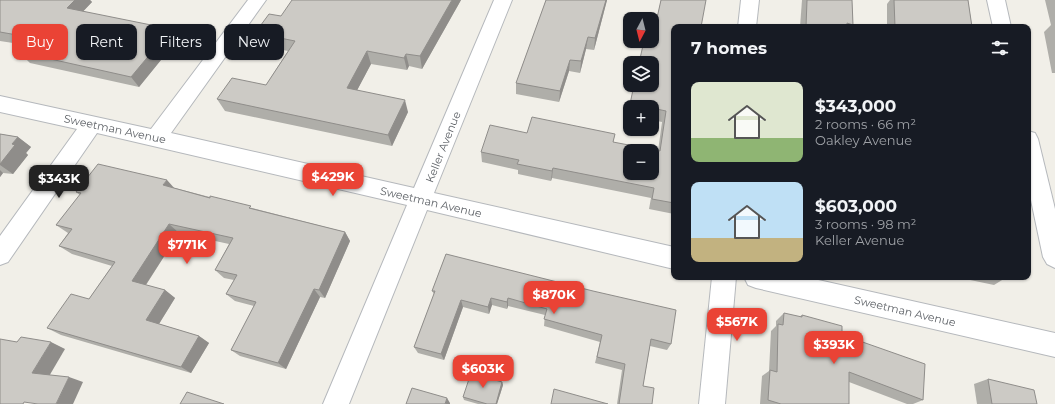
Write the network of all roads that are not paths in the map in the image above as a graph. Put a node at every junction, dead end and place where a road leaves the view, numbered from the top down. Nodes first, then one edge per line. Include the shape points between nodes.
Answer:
1 (257, 0) edge
2 (504, 0) edge
3 (750, 0) edge
4 (996, 0) edge
5 (747, 24) edge
6 (1001, 24) edge
7 (0, 104) edge
8 (91, 125) junction
9 (156, 138) junction
10 (1031, 152) edge
11 (421, 200) junction
12 (0, 255) edge
13 (671, 257) edge
14 (1055, 258) edge
15 (724, 280) edge
16 (769, 280) edge
17 (1055, 345) edge
18 (336, 404) edge
19 (712, 404) edge

1 - 9 street
2 - 11 street, Keller Avenue
3 - 5 street
4 - 6 street
7 - 8 street, Sweetman Avenue
8 - 9 street, Sweetman Avenue
8 - 12 street
9 - 11 street, Sweetman Avenue
10 - 14 street
11 - 13 street, Sweetman Avenue
11 - 18 street, Keller Avenue
15 - 19 street
16 - 17 street, Sweetman Avenue

